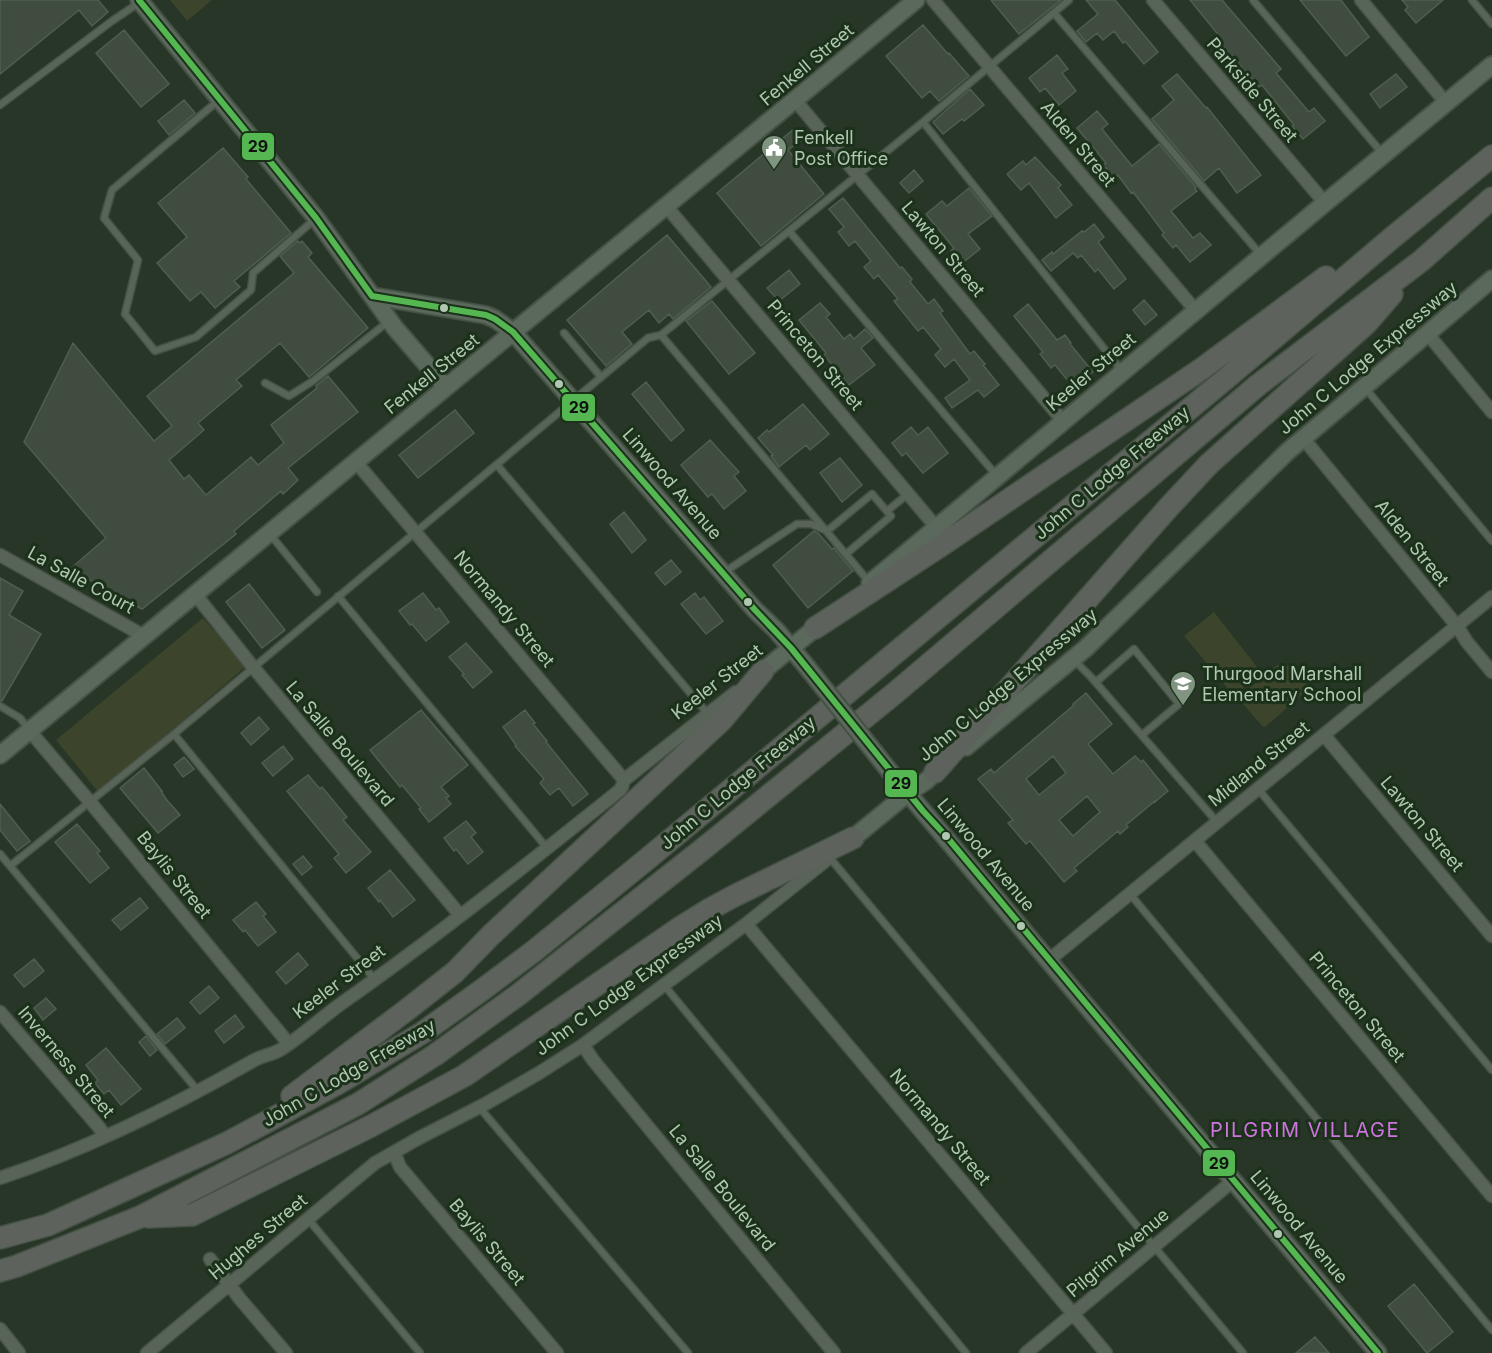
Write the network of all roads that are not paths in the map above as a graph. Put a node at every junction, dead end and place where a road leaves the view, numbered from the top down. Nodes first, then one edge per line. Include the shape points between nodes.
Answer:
1 (916, 0) edge
2 (933, 0) edge
3 (1069, 0) edge
4 (1153, 0) edge
5 (1252, 0) edge
6 (1361, 0) edge
7 (1472, 0) edge
8 (140, 1) edge
9 (1054, 13) junction
10 (1492, 24) edge
11 (1492, 65) edge
12 (989, 66) junction
13 (220, 99) junction
14 (795, 100) junction
15 (1446, 103) junction
16 (0, 105) edge
17 (923, 122) junction
18 (1383, 154) junction
19 (1492, 156) edge
20 (858, 175) junction
21 (1492, 198) edge
22 (1325, 203) junction
23 (666, 206) junction
24 (316, 218) junction
25 (789, 231) junction
26 (1393, 237) junction
27 (1262, 256) junction
28 (1421, 261) junction
29 (1492, 279) edge
30 (729, 281) junction
31 (372, 296) junction
32 (1196, 311) junction
33 (389, 320) junction
34 (513, 332) junction
35 (564, 333) dead end
36 (1427, 333) junction
37 (662, 335) junction
38 (1123, 372) junction
39 (602, 377) junction
40 (265, 383) dead end
41 (1364, 386) junction
42 (446, 387) junction
43 (573, 401) junction
44 (1492, 412) edge
45 (1063, 421) junction
46 (1303, 438) junction
47 (356, 462) junction
48 (497, 465) junction
49 (997, 476) junction
50 (908, 494) junction
51 (886, 511) junction
52 (936, 527) junction
53 (827, 531) junction
54 (416, 532) junction
55 (269, 533) junction
56 (1492, 541) edge
57 (0, 555) edge
58 (846, 555) junction
59 (723, 573) junction
60 (870, 583) junction
61 (317, 592) dead end
62 (195, 594) junction
63 (338, 596) junction
64 (1492, 597) edge
65 (1457, 626) junction
66 (815, 628) junction
67 (144, 636) junction
68 (791, 648) junction
69 (1073, 659) junction
70 (253, 667) junction
71 (763, 671) junction
72 (1492, 672) edge
73 (1096, 682) junction
74 (0, 706) edge
75 (708, 714) junction
76 (29, 730) junction
77 (174, 734) junction
78 (1142, 735) junction
79 (1324, 735) junction
80 (0, 754) edge
81 (935, 772) junction
82 (624, 780) junction
83 (1258, 789) junction
84 (908, 793) junction
85 (90, 802) junction
86 (1217, 822) junction
87 (853, 838) junction
88 (1195, 841) junction
89 (547, 848) junction
90 (0, 854) edge
91 (829, 857) junction
92 (10, 866) junction
93 (1130, 894) junction
94 (460, 915) junction
95 (746, 924) junction
96 (1492, 936) edge
97 (1049, 960) junction
98 (376, 980) junction
99 (664, 985) junction
100 (0, 1012) edge
101 (289, 1044) junction
102 (583, 1045) junction
103 (1492, 1070) edge
104 (198, 1091) junction
105 (479, 1107) junction
106 (105, 1136) junction
107 (227, 1143) junction
108 (394, 1152) junction
109 (0, 1178) edge
110 (1234, 1180) junction
111 (1492, 1196) edge
112 (140, 1217) junction
113 (308, 1219) junction
114 (0, 1238) edge
115 (1154, 1247) junction
116 (210, 1259) dead end
117 (0, 1271) edge
118 (229, 1285) junction
119 (1073, 1314) junction
120 (0, 1329) edge
121 (1492, 1330) edge
122 (149, 1352) edge
123 (20, 1353) edge
124 (286, 1353) edge
125 (420, 1353) edge
126 (557, 1353) edge
127 (688, 1353) edge
128 (834, 1353) edge
129 (966, 1353) edge
130 (1026, 1353) edge
131 (1106, 1353) edge
132 (1243, 1353) edge
133 (1378, 1353) edge

1 - 14 street, Fenkell Street
2 - 12 street, Alden Street
3 - 9 lane
4 - 22 street, Parkside Street
5 - 18 lane
6 - 15 street
7 - 10 lane
8 - 13 street
8 - 16 lane
9 - 12 lane
9 - 27 lane
11 - 15 street, Keeler Street
12 - 17 lane
12 - 32 street, Alden Street
13 - 24 street
13 - 24 lane via 112,190 104,218 138,260 125,314 155,351 196,337 251,290 253,273
14 - 20 street, Lawton Street
14 - 23 street, Fenkell Street
15 - 18 street, Keeler Street
17 - 20 lane
17 - 38 lane
18 - 22 street, Keeler Street
19 - 26 highway, John C Lodge Freeway
20 - 25 lane
20 - 45 street, Lawton Street
21 - 28 highway, John C Lodge Freeway
22 - 27 street, Keeler Street
23 - 30 street, Princeton Street
23 - 34 street, Fenkell Street
24 - 31 street
25 - 30 lane
25 - 49 lane
26 - 66 highway via 1339,268 1203,368
26 - 107 highway, John C Lodge Freeway via 534,951 422,1033
27 - 32 street, Keeler Street
28 - 81 highway via 1367,322 1209,464
28 - 112 highway, John C Lodge Freeway via 1258,385 895,693 518,995 358,1104
29 - 36 street, John C Lodge Expressway
30 - 37 lane
30 - 50 street, Princeton Street
31 - 33 street
31 - 34 street, Linwood Avenue via 486,315
32 - 38 street, Keeler Street
33 - 40 lane via 314,381 289,396
33 - 42 street
34 - 42 street, Fenkell Street
34 - 43 street, Linwood Avenue
35 - 39 lane
36 - 41 street, John C Lodge Expressway
36 - 44 street
37 - 39 lane via 648,338
37 - 53 lane
38 - 45 street, Keeler Street
39 - 43 lane
41 - 46 street, John C Lodge Expressway
41 - 56 lane
42 - 47 street, Fenkell Street
43 - 48 lane
43 - 59 street, Linwood Avenue
45 - 49 street, Keeler Street
46 - 65 street, Alden Street
46 - 69 street, John C Lodge Expressway
47 - 54 street, Normandy Street
47 - 55 street, Fenkell Street
48 - 54 lane
48 - 75 lane
49 - 52 street, Keeler Street
50 - 51 lane
50 - 52 street, Princeton Street
51 - 53 lane via 872,494
51 - 58 lane via 891,516
52 - 60 street, Keeler Street
53 - 58 lane
53 - 59 lane via 811,524 797,524
54 - 63 lane
54 - 82 street, Normandy Street
55 - 61 lane
55 - 62 street, Fenkell Street
57 - 67 street, La Salle Court
58 - 60 lane
59 - 68 street, Linwood Avenue
60 - 66 street, Keeler Street
62 - 67 street, Fenkell Street
62 - 70 street, La Salle Boulevard
63 - 70 lane
63 - 89 lane
64 - 65 street, Midland Street
65 - 72 street, Alden Street
65 - 79 street, Midland Street
66 - 68 street, Keeler Street
67 - 76 street, Fenkell Street
68 - 71 street, Keeler Street
68 - 84 street, Linwood Avenue, bridge
69 - 73 lane
69 - 81 street, John C Lodge Expressway
70 - 77 lane
70 - 94 street, La Salle Boulevard
71 - 75 street, Keeler Street
71 - 107 highway via 722,720 454,972
73 - 78 lane
73 - 78 lane via 1134,649 1179,704
74 - 76 lane via 20,718
75 - 82 street, Keeler Street
76 - 80 street, Fenkell Street
76 - 85 street, Baylis Street
77 - 85 lane
77 - 98 lane
78 - 86 lane
79 - 83 street, Midland Street
79 - 96 street, Lawton Street
81 - 84 street, John C Lodge Expressway
82 - 89 street, Keeler Street via 620,790
83 - 86 street, Midland Street
83 - 103 lane
84 - 87 street, John C Lodge Expressway
84 - 97 street, Linwood Avenue
85 - 92 lane
85 - 101 street, Baylis Street
86 - 88 street, Midland Street
87 - 91 street, John C Lodge Expressway
87 - 112 highway via 710,909 464,1076 371,1126 192,1215
88 - 93 street, Midland Street
88 - 111 street, Princeton Street
89 - 94 street, Keeler Street
90 - 92 lane
91 - 95 street, John C Lodge Expressway
91 - 115 lane
92 - 104 lane
93 - 97 street, Midland Street
93 - 121 lane
94 - 98 street, Keeler Street
95 - 99 street, John C Lodge Expressway
95 - 119 street, Normandy Street
97 - 110 street, Linwood Avenue
98 - 101 street, Keeler Street
99 - 102 street, John C Lodge Expressway
99 - 129 lane
100 - 106 street, Inverness Street
101 - 104 street, Keeler Street
102 - 105 street, John C Lodge Expressway
102 - 128 street, La Salle Boulevard
104 - 106 street, Keeler Street
105 - 108 street, John C Lodge Expressway
105 - 127 lane
106 - 109 street, Keeler Street
107 - 114 highway, John C Lodge Freeway via 48,1224
108 - 113 street, Hughes Street
108 - 126 street, Baylis Street via 400,1167
110 - 115 street, Pilgrim Avenue
110 - 133 street, Linwood Avenue
112 - 117 highway, John C Lodge Freeway
113 - 118 street, Hughes Street
113 - 125 lane
115 - 119 street, Pilgrim Avenue
115 - 132 lane
116 - 118 street
118 - 122 street, Hughes Street
118 - 124 street
119 - 130 street, Pilgrim Avenue
119 - 131 street, Normandy Street
120 - 123 street

